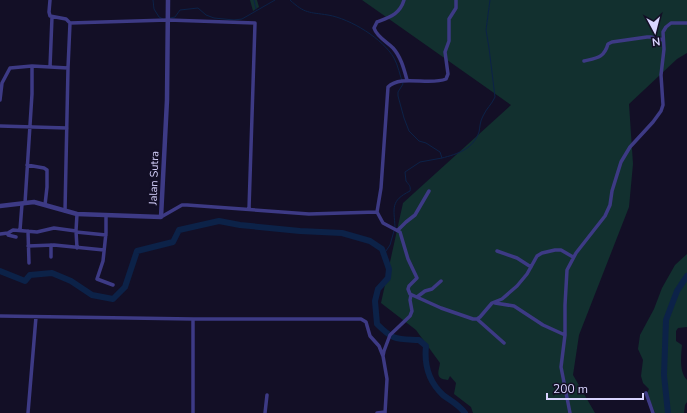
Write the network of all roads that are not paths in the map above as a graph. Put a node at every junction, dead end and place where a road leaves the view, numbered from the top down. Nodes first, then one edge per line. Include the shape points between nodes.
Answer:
1 (50, 0) edge
2 (168, 0) edge
3 (404, 0) edge
4 (456, 0) edge
5 (52, 17) junction
6 (168, 19) junction
7 (70, 23) junction
8 (687, 23) edge
9 (663, 40) junction
10 (584, 61) dead end
11 (32, 66) junction
12 (50, 67) junction
13 (68, 68) junction
14 (404, 81) junction
15 (1, 82) edge
16 (0, 100) edge
17 (0, 126) edge
18 (30, 128) junction
19 (67, 128) junction
20 (27, 165) junction
21 (429, 191) dead end
22 (24, 203) junction
23 (45, 205) junction
24 (0, 206) edge
25 (249, 209) junction
26 (65, 211) junction
27 (377, 212) junction
28 (77, 214) junction
29 (106, 216) junction
30 (161, 217) junction
31 (396, 229) junction
32 (20, 230) junction
33 (28, 231) junction
34 (76, 231) junction
35 (8, 233) junction
36 (0, 234) edge
37 (106, 235) junction
38 (16, 237) dead end
39 (51, 245) junction
40 (28, 246) junction
41 (77, 248) junction
42 (104, 250) junction
43 (497, 251) dead end
44 (51, 257) dead end
45 (573, 257) junction
46 (29, 263) dead end
47 (531, 266) junction
48 (441, 281) dead end
49 (113, 285) dead end
50 (411, 294) junction
51 (417, 297) junction
52 (492, 303) junction
53 (0, 316) edge
54 (36, 317) junction
55 (193, 319) junction
56 (477, 319) junction
57 (565, 335) junction
58 (504, 343) dead end
59 (383, 356) junction
60 (646, 393) dead end
61 (266, 395) dead end
62 (385, 412) edge
63 (28, 413) edge
64 (193, 413) edge
65 (266, 413) edge
66 (378, 413) edge
67 (570, 413) edge
68 (653, 413) edge

1 - 5 street via 49,12
2 - 6 street, Jalan Sutra
3 - 14 street via 396,14 377,22 374,28 398,55
4 - 14 street via 456,8 449,19 449,41 445,52 448,76 444,80 430,82
5 - 7 street
5 - 12 street
6 - 7 street
6 - 25 street via 255,23
6 - 30 street, Jalan Sutra
7 - 13 street
8 - 9 street via 671,23 663,32
9 - 10 street via 647,37 612,42 601,56
9 - 45 street via 661,111 621,162 606,216
11 - 12 street
11 - 15 street via 10,68
11 - 18 street
12 - 13 street
13 - 19 street
14 - 27 street via 390,84 388,87
15 - 16 street
17 - 18 street
18 - 19 street
18 - 20 street
19 - 26 street
20 - 22 street
20 - 23 street via 47,170
21 - 31 street via 415,216
22 - 23 street, Jalan Sutra
22 - 24 street, Jalan Sutra
22 - 32 street
23 - 26 street, Jalan Sutra
25 - 27 street via 309,214
25 - 30 street via 182,205
26 - 28 street, Jalan Sutra
27 - 31 street via 383,223
28 - 29 street, Jalan Sutra
28 - 34 street
29 - 30 street, Jalan Sutra
29 - 37 street
31 - 50 street via 402,236 408,259 417,278 409,286 408,291
32 - 33 street
32 - 35 street
33 - 34 street via 37,232 54,228
33 - 40 street
34 - 37 street
34 - 41 street
35 - 36 street
35 - 38 street via 10,237
37 - 42 street
39 - 40 street
39 - 41 street
39 - 44 street
40 - 46 street
41 - 42 street
42 - 49 street via 97,279
43 - 47 street
45 - 47 street via 561,250 549,251 537,256
45 - 57 street via 566,276
47 - 52 street via 528,274 517,286 502,299
48 - 51 street
50 - 51 street
50 - 59 street via 410,316 390,335
51 - 56 street via 441,308
52 - 56 street
52 - 57 street via 514,306
53 - 54 street
54 - 55 street
54 - 63 street
55 - 59 street via 361,319 366,322 370,336 379,346
55 - 64 street
56 - 58 street
57 - 67 street via 561,367
59 - 62 street via 387,379
60 - 68 street
61 - 65 street
62 - 66 street

